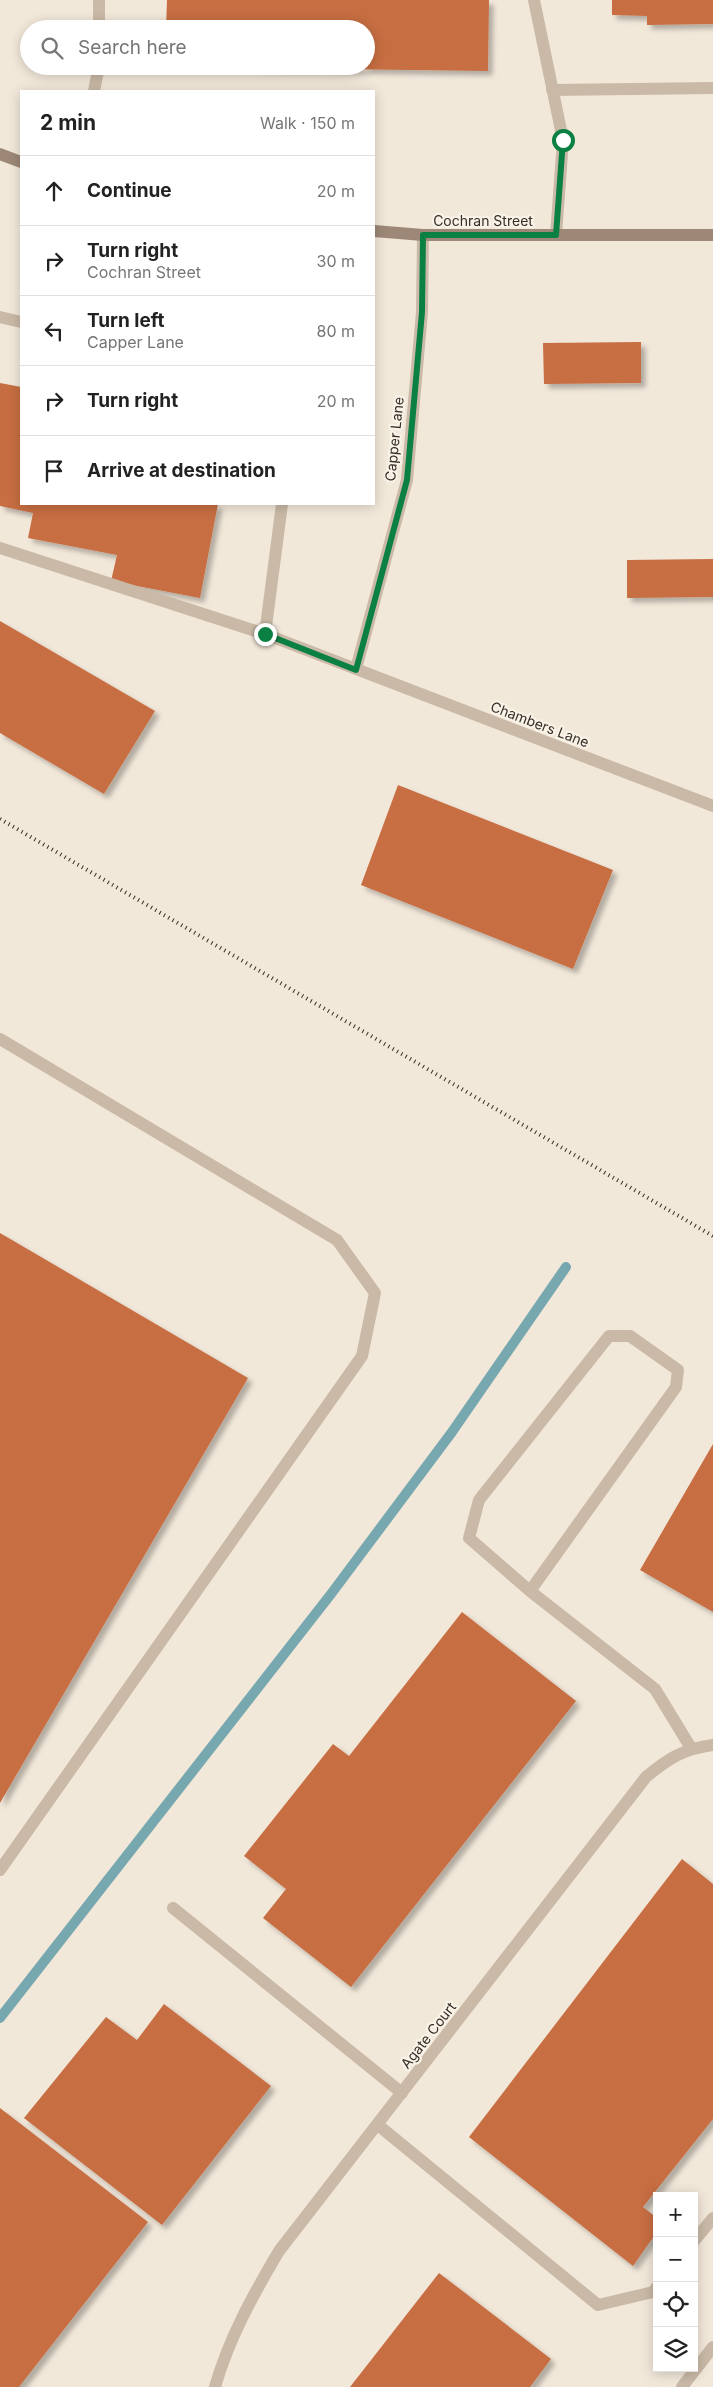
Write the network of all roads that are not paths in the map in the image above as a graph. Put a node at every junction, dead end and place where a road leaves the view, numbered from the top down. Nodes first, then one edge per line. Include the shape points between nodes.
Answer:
1 (99, 0) edge
2 (534, 0) edge
3 (99, 20) edge
4 (97, 75) edge
5 (713, 88) edge
6 (94, 90) edge
7 (552, 90) junction
8 (0, 154) edge
9 (20, 162) edge
10 (375, 231) edge
11 (423, 235) junction
12 (556, 235) junction
13 (713, 235) edge
14 (0, 317) edge
15 (20, 322) edge
16 (282, 505) edge
17 (0, 548) edge
18 (265, 634) junction
19 (356, 670) junction
20 (713, 806) edge
21 (0, 1039) edge
22 (530, 1591) junction
23 (713, 1745) edge
24 (691, 1748) junction
25 (0, 1870) edge
26 (173, 1908) dead end
27 (402, 2092) junction
28 (378, 2125) junction
29 (713, 2218) edge
30 (697, 2237) edge
31 (653, 2292) edge
32 (713, 2347) edge
33 (215, 2387) edge
34 (682, 2387) edge

1 - 3 street
2 - 7 street
4 - 6 street
5 - 7 street
7 - 12 street via 563,140
8 - 9 main road
10 - 11 main road, Cochran Street
11 - 12 main road, Cochran Street
11 - 19 street, Capper Lane via 422,312 407,480
12 - 13 main road, Cochran Street
14 - 15 street
16 - 18 street
17 - 18 street, Chambers Lane
18 - 19 street, Chambers Lane
19 - 20 street, Chambers Lane
21 - 25 street via 337,1240 375,1293 362,1356
22 - 22 street via 676,1387 678,1370 630,1336 609,1336 479,1500 469,1538
22 - 24 street via 655,1689
23 - 24 street, Agate Court
24 - 27 street, Agate Court via 667,1760 646,1778
26 - 27 street
27 - 28 street, Agate Court
28 - 31 street via 598,2306
28 - 33 street, Agate Court via 279,2251 246,2308
29 - 30 street
32 - 34 street

